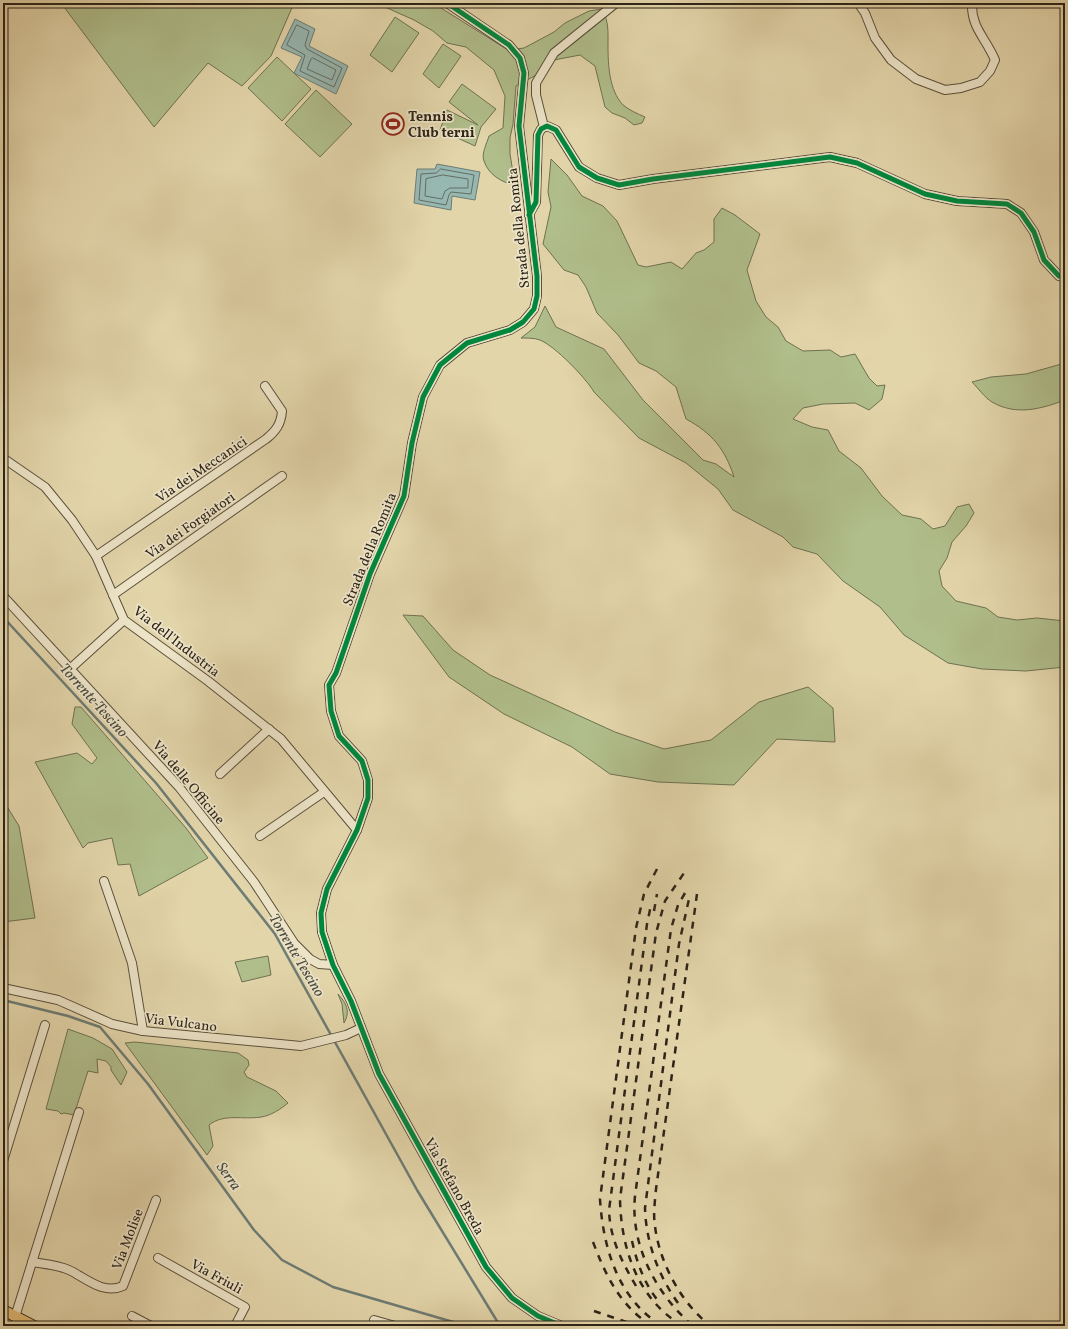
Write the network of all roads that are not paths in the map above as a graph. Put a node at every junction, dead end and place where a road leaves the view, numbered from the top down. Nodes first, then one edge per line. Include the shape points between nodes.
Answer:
1 (447, 3) edge
2 (616, 3) edge
3 (858, 3) edge
4 (972, 3) edge
5 (544, 127) junction
6 (529, 215) junction
7 (1065, 277) edge
8 (265, 386) dead end
9 (3, 458) edge
10 (282, 476) dead end
11 (96, 556) junction
12 (113, 595) junction
13 (3, 596) edge
14 (124, 620) junction
15 (71, 668) junction
16 (269, 730) junction
17 (220, 774) dead end
18 (324, 792) junction
19 (356, 830) junction
20 (260, 836) dead end
21 (104, 881) dead end
22 (333, 965) junction
23 (3, 988) edge
24 (45, 1025) dead end
25 (361, 1028) junction
26 (143, 1031) junction
27 (79, 1112) dead end
28 (3, 1161) edge
29 (156, 1200) dead end
30 (158, 1258) dead end
31 (32, 1262) junction
32 (3, 1310) edge
33 (132, 1316) dead end
34 (15, 1317) junction
35 (374, 1320) dead end
36 (34, 1326) edge
37 (151, 1326) edge
38 (235, 1326) edge
39 (395, 1326) edge
40 (562, 1326) edge

1 - 6 street, Strada della Romita via 510,45 520,58 524,73 519,126
2 - 5 street via 554,53 539,77 536,95
3 - 4 street via 875,38 891,60 916,79 945,90 980,82 990,71 995,60 990,47 973,22
5 - 6 street via 538,135 536,202
5 - 7 street via 550,126 556,130 579,167 597,178 619,185 830,156 857,164 925,194 957,201 1007,204 1021,213 1034,232 1044,260 1059,276
6 - 19 street, Strada della Romita via 537,276 534,309 523,322 510,330 467,343 440,365 422,397 404,496 370,574 336,673 329,685 331,711 339,736 362,761 368,780 368,798
8 - 11 street, Via dei Meccanici via 282,411 281,422 274,432
9 - 11 street, Via dell'Industria via 45,487 72,520
10 - 12 street, Via dei Forgiatori
11 - 12 street, Via dell'Industria
12 - 14 street, Via dell'Industria
13 - 15 street, Via delle Officine
14 - 15 street
14 - 16 street, Via dell'Industria via 208,680
15 - 22 street, Via delle Officine via 179,787 254,882 294,943 310,959 319,964
16 - 17 street
16 - 18 street, Via dell'Industria via 281,740
18 - 19 street, Via dell'Industria
18 - 20 street
19 - 22 street, Strada della Romita via 327,888 321,913 322,932
21 - 26 street via 132,963
22 - 25 street, Strada della Romita
23 - 26 street, Via Vulcano via 58,1000 112,1024
24 - 28 street
25 - 26 street, Via Vulcano via 327,1041 301,1046
25 - 40 street, Via Stefano Breda via 379,1074 486,1267 512,1298 538,1316
27 - 31 street
29 - 31 street, Via Molise via 122,1286 115,1290 104,1288 68,1270
30 - 38 street, Via Friuli via 245,1307
31 - 34 street
32 - 34 main road
33 - 37 street
34 - 36 main road
35 - 39 street

